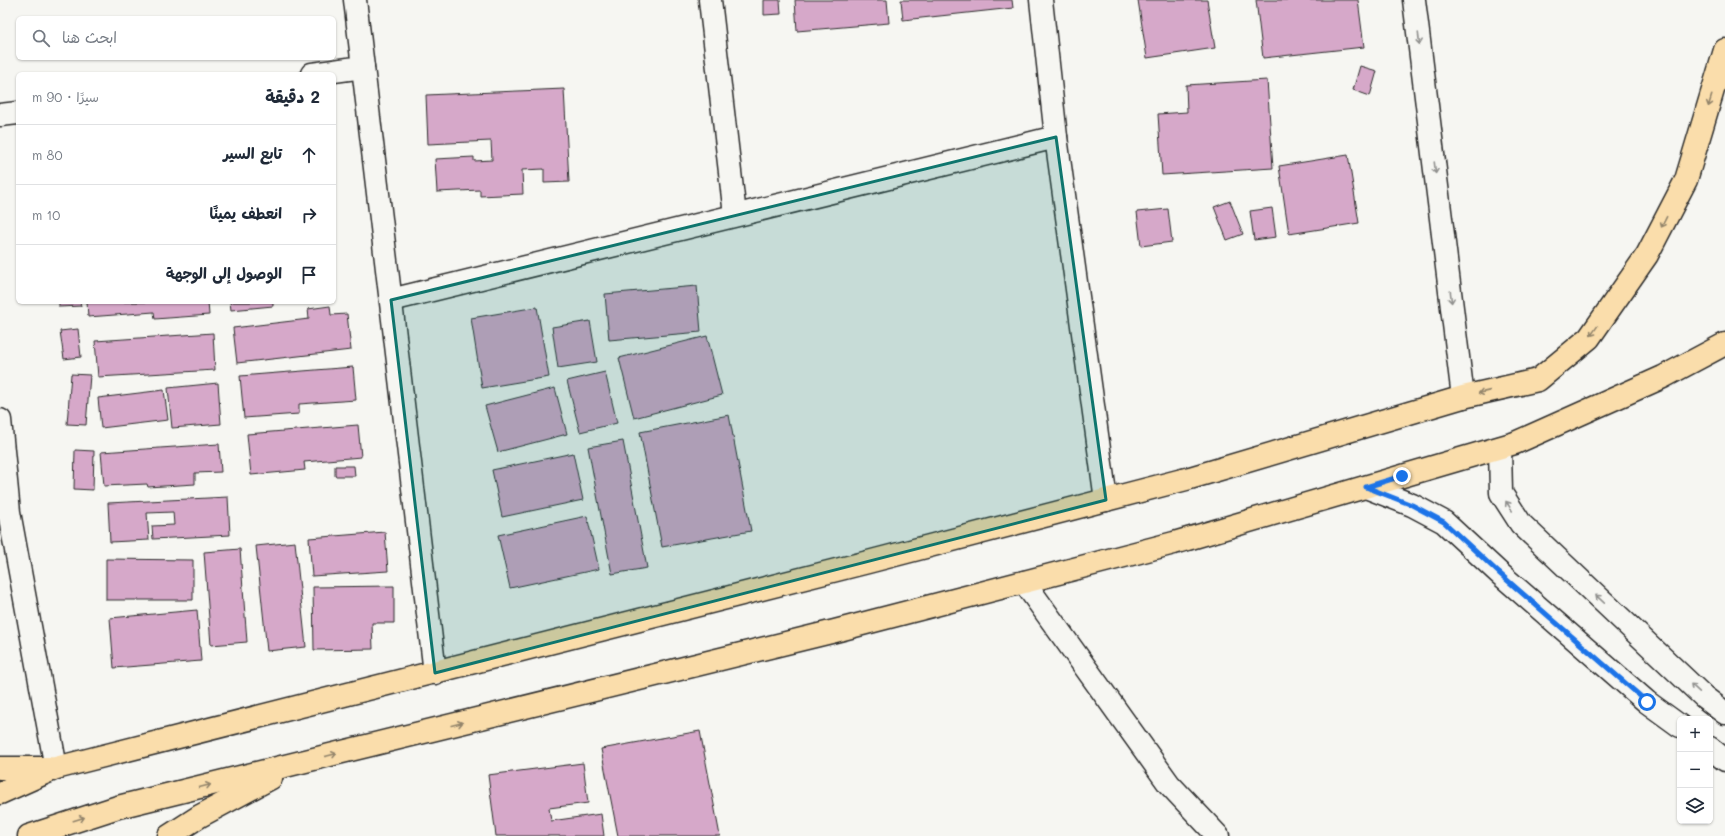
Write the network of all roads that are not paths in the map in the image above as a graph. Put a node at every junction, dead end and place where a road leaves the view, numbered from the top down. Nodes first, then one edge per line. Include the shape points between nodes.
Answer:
1 (355, 0) edge
2 (710, 0) edge
3 (1041, 0) edge
4 (1414, 0) edge
5 (1725, 50) edge
6 (363, 67) junction
7 (327, 72) edge
8 (16, 113) edge
9 (0, 115) edge
10 (1056, 137) junction
11 (735, 215) junction
12 (391, 300) junction
13 (1725, 344) edge
14 (1463, 397) junction
15 (0, 420) edge
16 (1500, 448) junction
17 (1366, 487) junction
18 (1106, 500) junction
19 (5, 513) edge
20 (1024, 582) junction
21 (435, 673) junction
22 (1725, 713) edge
23 (1677, 724) edge
24 (1713, 750) edge
25 (1725, 760) edge
26 (299, 763) junction
27 (0, 768) edge
28 (56, 768) junction
29 (0, 793) edge
30 (1214, 834) edge
31 (29, 836) edge
32 (169, 836) edge

1 - 6 street
2 - 11 street
3 - 10 street
4 -> 14 street
5 -> 14 main road via 1686,180 1647,255 1589,338 1538,380
6 - 7 street
6 - 12 street
8 - 9 street
10 - 11 street
10 - 18 street
11 - 12 street
12 - 21 street
13 - 16 main road via 1663,377
14 - 18 main road via 1190,478
15 - 19 street
16 - 17 main road
22 -> 16 street via 1704,697 1521,524 1501,493
17 - 20 main road via 1174,543
17 - 23 street via 1412,505 1444,522 1647,702
18 - 21 main road
19 - 28 street
26 -> 20 main road
20 - 30 street via 1169,784
21 - 28 main road
24 - 25 street
31 -> 26 main road via 118,807
26 - 32 main road via 200,816
27 - 28 main road
28 - 29 main road

